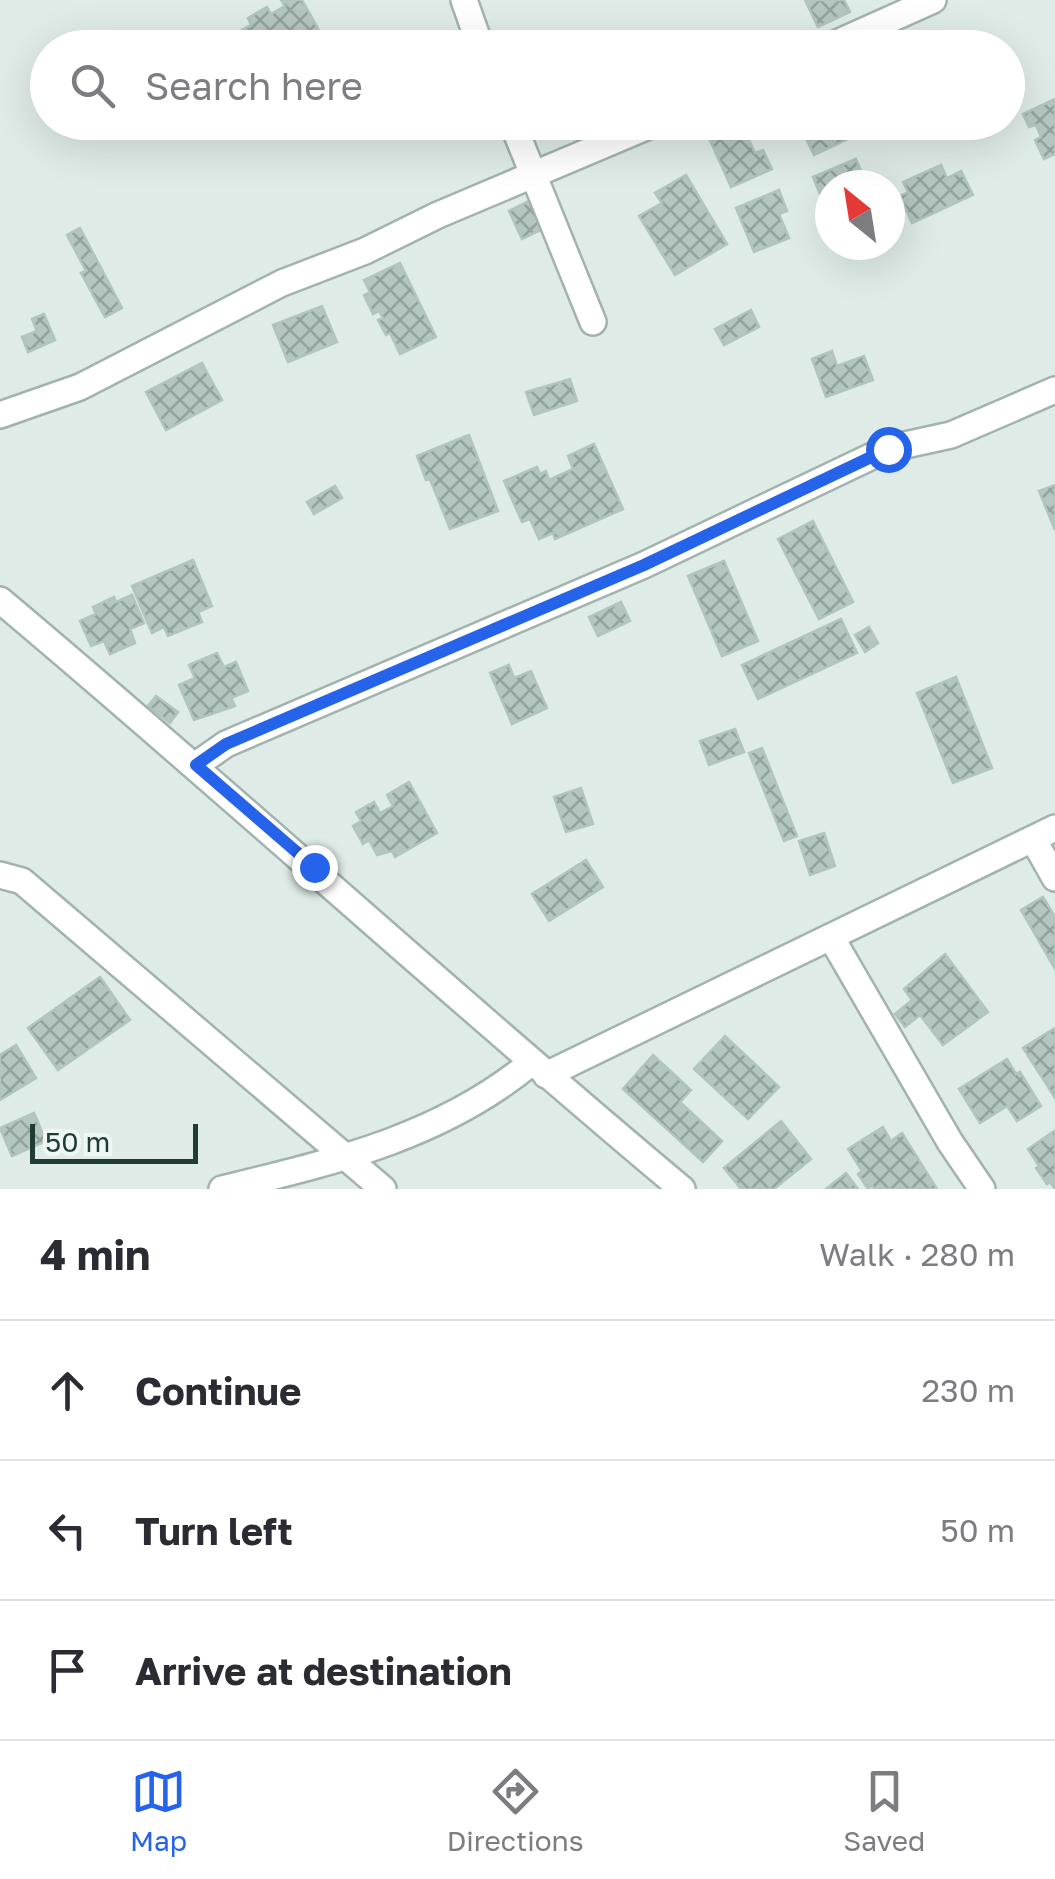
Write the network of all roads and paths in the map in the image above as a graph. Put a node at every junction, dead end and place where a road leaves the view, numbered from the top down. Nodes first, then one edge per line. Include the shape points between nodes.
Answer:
1 (464, 0) edge
2 (933, 0) edge
3 (475, 30) edge
4 (866, 30) edge
5 (520, 140) edge
6 (615, 140) edge
7 (534, 174) junction
8 (593, 322) dead end
9 (1055, 390) edge
10 (0, 415) edge
11 (0, 600) edge
12 (196, 765) junction
13 (1044, 834) edge
14 (0, 875) edge
15 (1055, 878) edge
16 (831, 937) junction
17 (538, 1068) junction
18 (350, 1158) junction
19 (222, 1189) edge
20 (383, 1189) edge
21 (682, 1189) edge
22 (982, 1189) edge

1 - 3 street
2 - 4 street
5 - 7 street
6 - 7 street
7 - 8 street
7 - 10 street via 282,283 80,386
9 - 12 street via 951,435 888,449 644,565 226,744
11 - 12 street
12 - 17 street
13 - 15 street
13 - 16 street
14 - 18 street via 22,881
16 - 17 street
16 - 22 street
17 - 18 street via 432,1126
17 - 21 street
18 - 19 street
18 - 20 street

